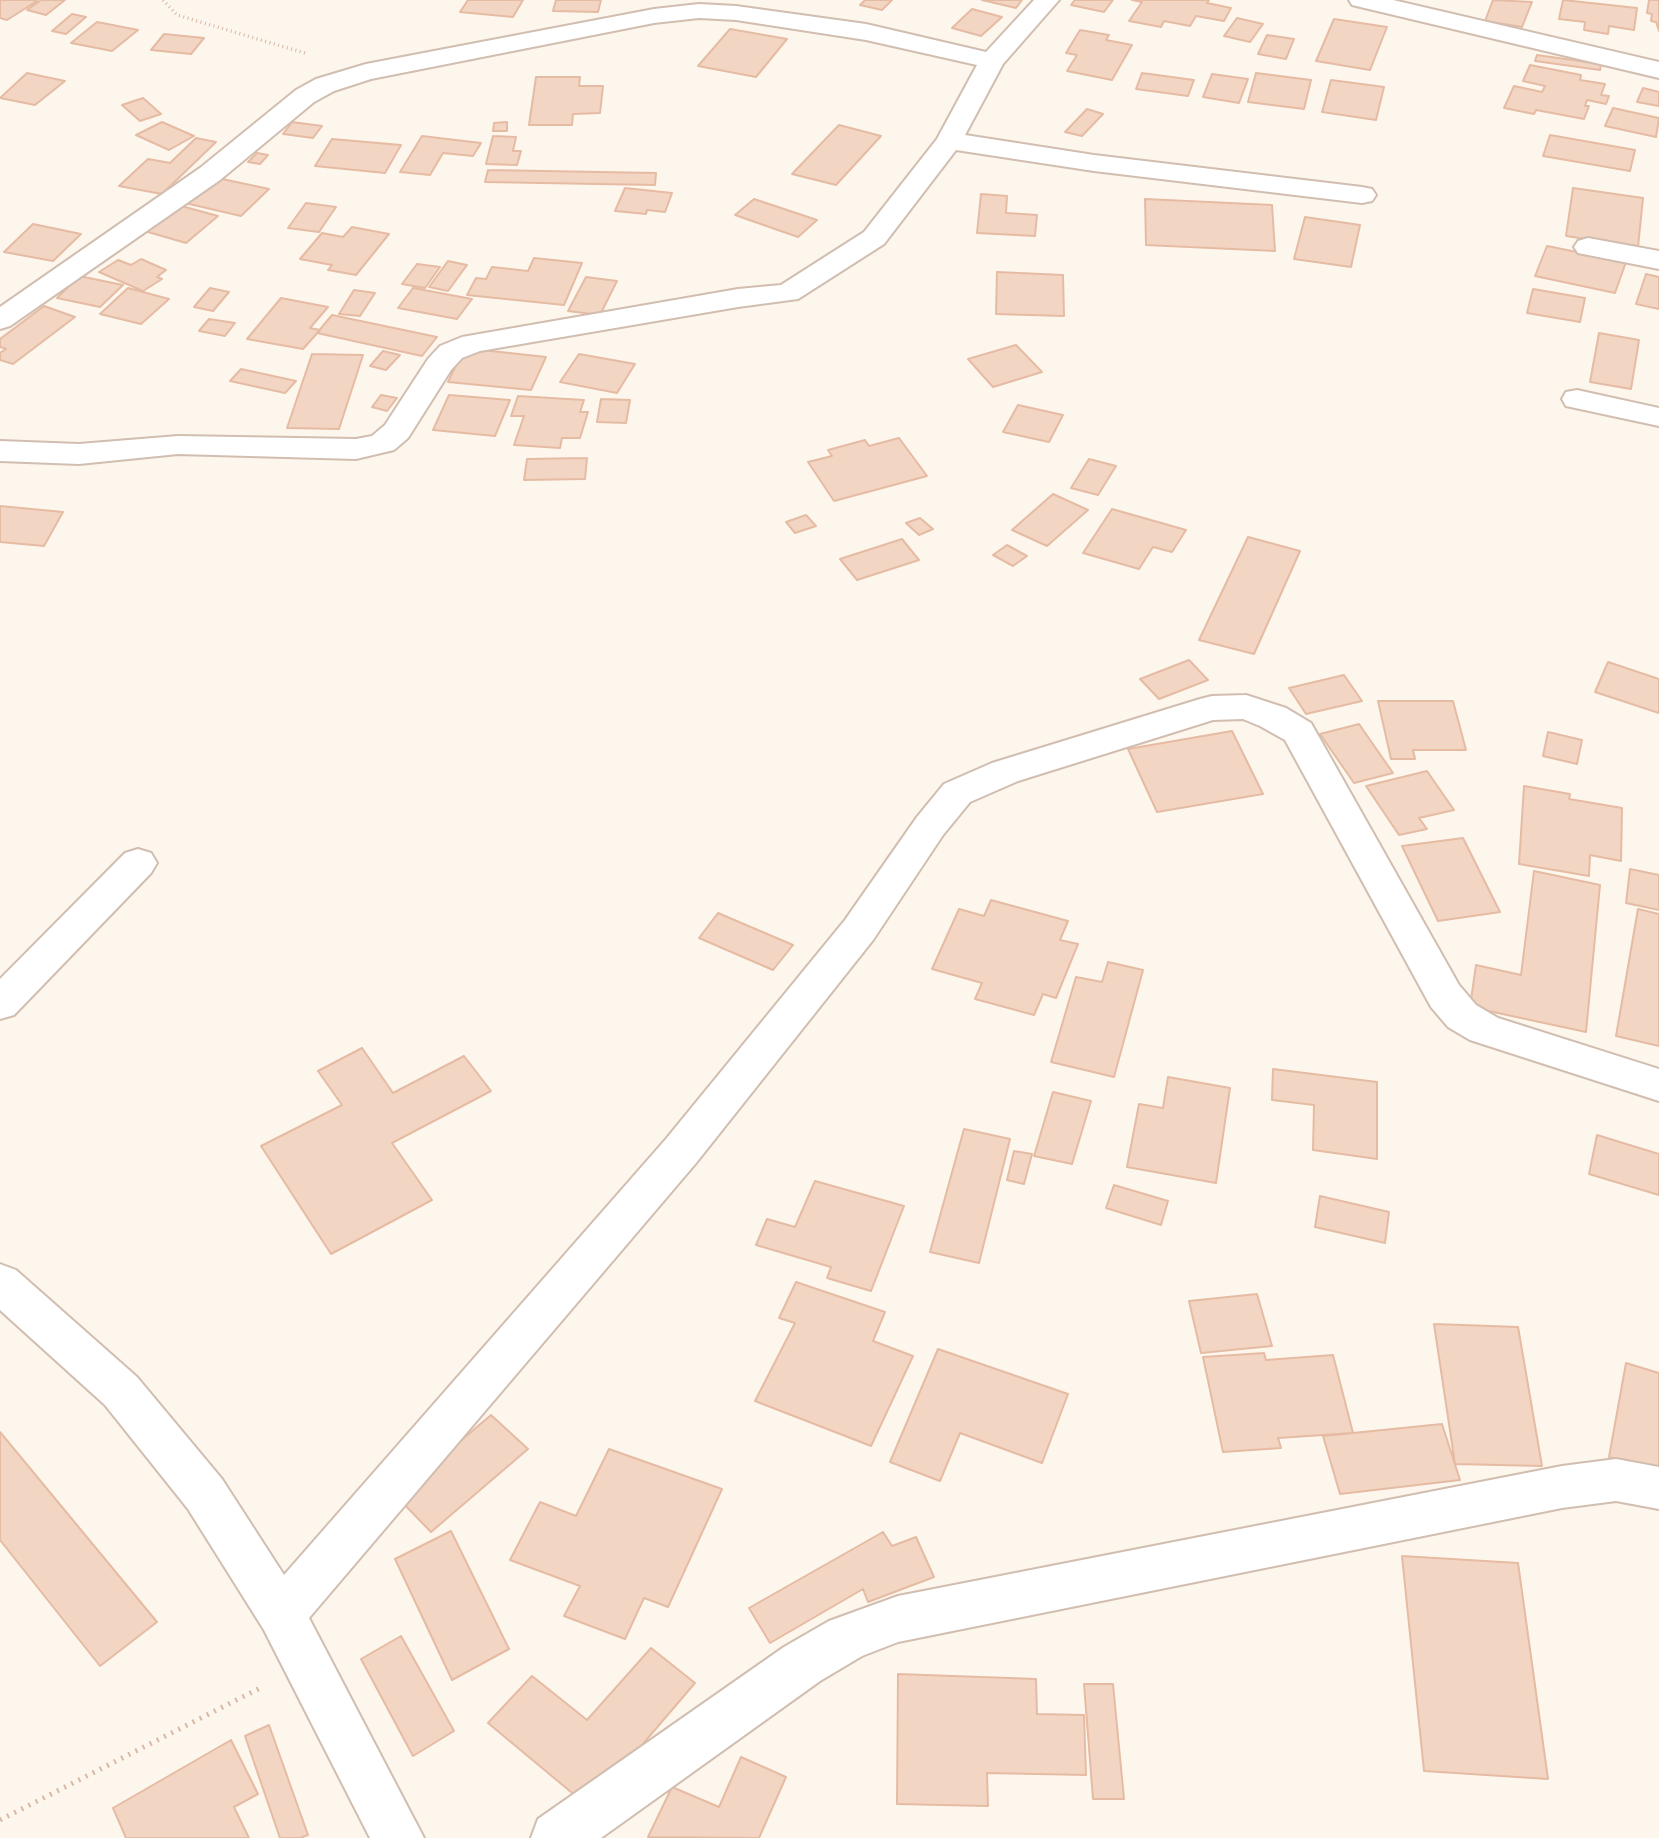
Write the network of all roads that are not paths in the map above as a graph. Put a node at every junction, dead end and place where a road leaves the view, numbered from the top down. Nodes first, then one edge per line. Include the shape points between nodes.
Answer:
1 (1047, 0) edge
2 (1361, 0) edge
3 (992, 61) junction
4 (1659, 70) edge
5 (949, 141) junction
6 (1362, 195) dead end
7 (1588, 247) dead end
8 (1659, 260) edge
9 (0, 320) edge
10 (1577, 399) dead end
11 (1659, 417) edge
12 (0, 451) edge
13 (138, 863) dead end
14 (0, 1004) edge
15 (1659, 1084) edge
16 (0, 1283) edge
17 (1659, 1488) edge
18 (281, 1614) junction
19 (398, 1838) edge
20 (557, 1838) edge

1 - 3 street
2 - 4 street
3 - 5 street
3 - 9 street via 866,32 699,11 366,72 304,96 210,174
5 - 6 street
5 - 12 street via 874,238 788,293 473,343 451,352 439,365 397,431 383,443 356,449 178,445 79,454
7 - 8 street
10 - 11 street
13 - 14 street
15 - 18 street via 1484,1029 1462,1016 1444,996 1298,732 1273,717 1246,707 1212,708 1004,772 957,793 859,930 681,1151
16 - 18 street via 121,1391 205,1494
17 - 20 street via 1616,1479 1562,1487 898,1619 846,1639 802,1664
18 - 19 street

